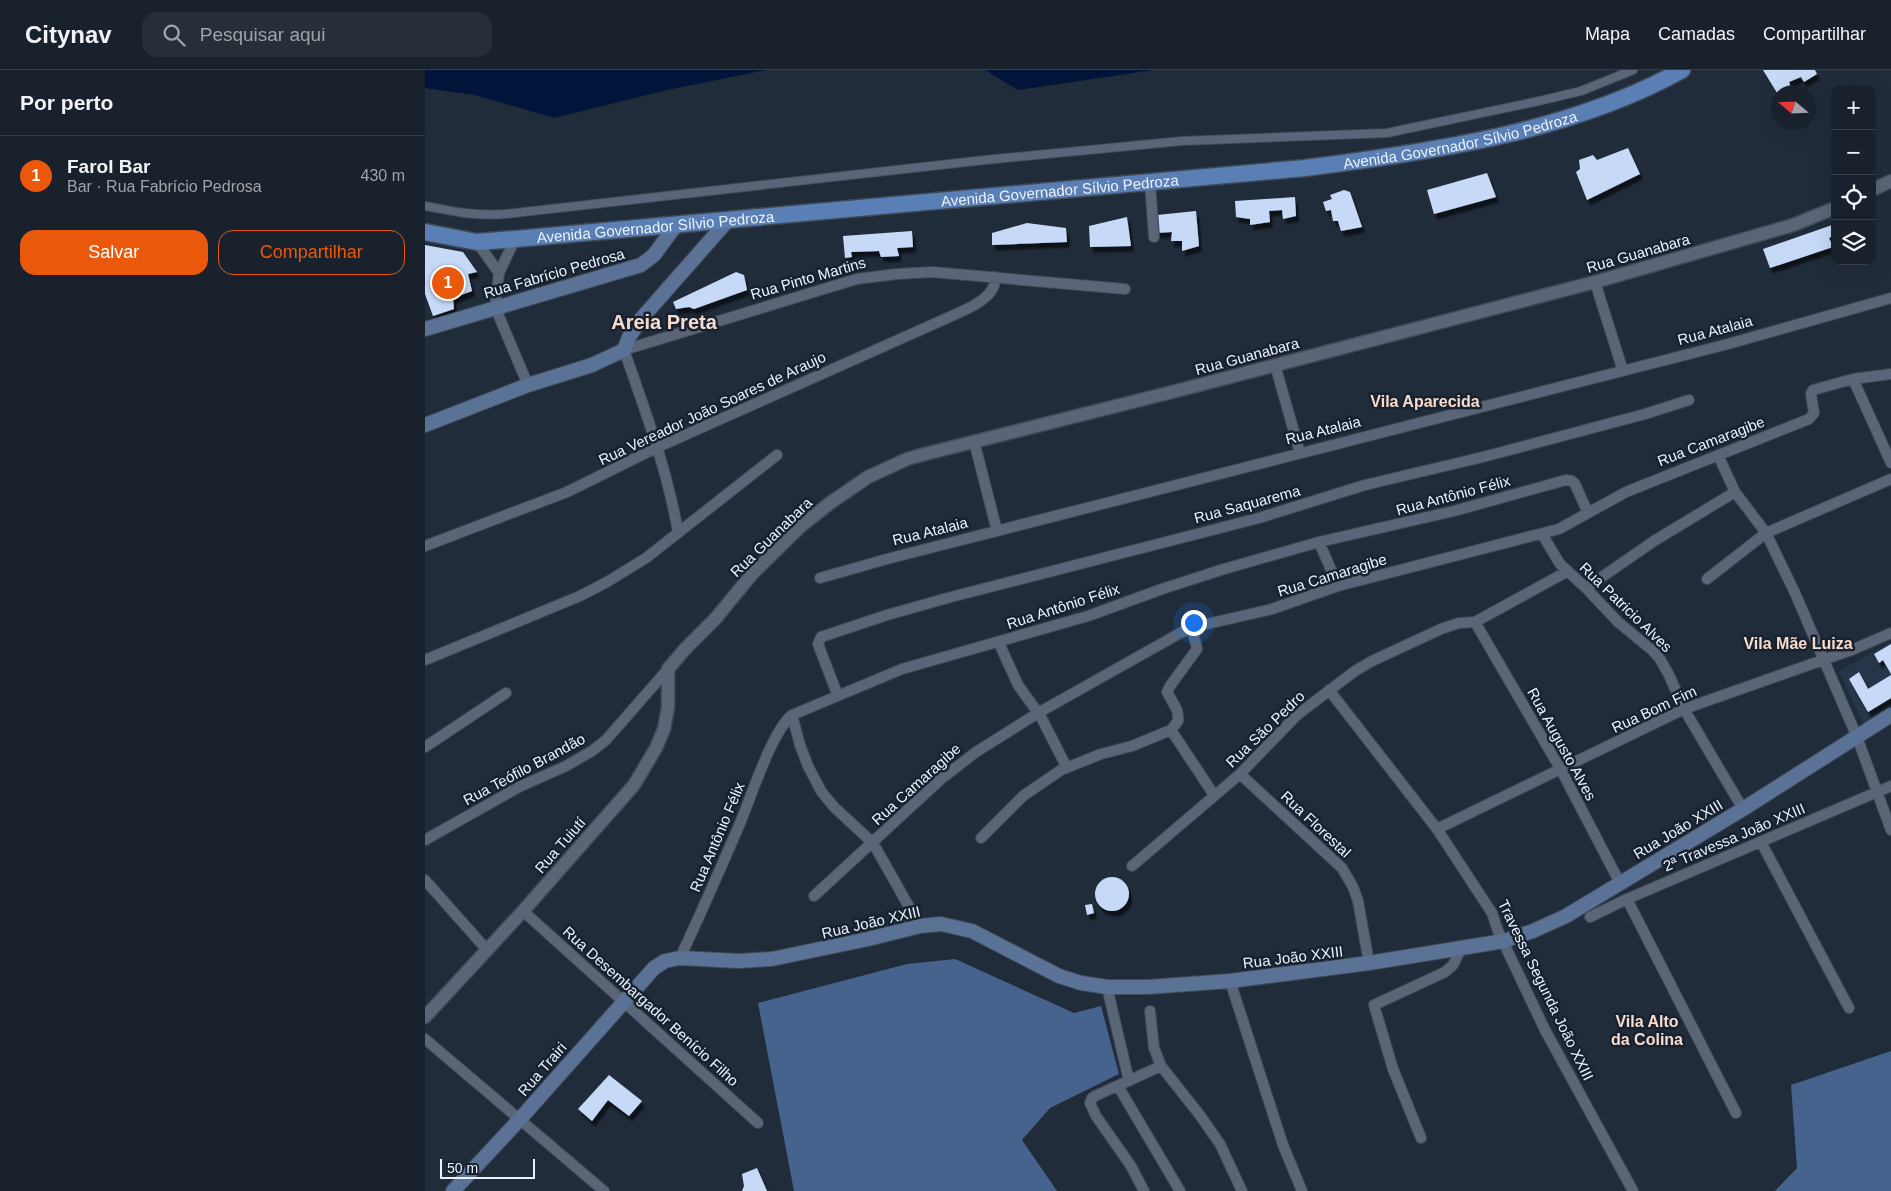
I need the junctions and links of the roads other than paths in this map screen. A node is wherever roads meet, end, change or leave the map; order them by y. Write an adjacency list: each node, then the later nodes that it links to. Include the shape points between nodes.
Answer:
1 (1633, 70): 6 (street, via 1581,91 1387,132 1172,142 505,214 479,216)
2 (1682, 70): 4 (main road, Avenida Governador Sílvio Pedroza, via 1581,114 1485,138 1363,161)
3 (1891, 181): 5 (street)
4 (1150, 183): 8 (main road, Avenida Governador Sílvio Pedroza); 11 (street)
5 (1876, 188)
6 (425, 206)
7 (1831, 210): 16 (street, Rua Guanabara, via 1793,225)
8 (729, 219): 9 (main road, Avenida Governador Sílvio Pedroza); 21 (main road, via 641,319)
9 (676, 224): 12 (main road, Avenida Governador Sílvio Pedroza); 19 (main road, Rua Fabrício Pedrosa, via 654,255 641,264)
10 (425, 232): 13 (main road, Avenida Governador Sílvio Pedroza)
11 (1154, 237)
12 (515, 239): 13 (main road, Avenida Governador Sílvio Pedroza); 14 (street)
13 (477, 242): 14 (street)
14 (499, 273): 19 (street)
15 (995, 277): 17 (street, Rua Pinto Martins); 21 (street, Rua Pinto Martins, via 932,272 857,279); 30 (street, Rua Vereador João Soares de Araujo, via 994,288 969,308)
16 (1595, 282): 22 (street, Rua Guanabara); 23 (street)
17 (1125, 288)
18 (1891, 298): 23 (street, Rua Atalaia)
19 (495, 307): 20 (main road, Rua Fabrício Pedrosa); 26 (street)
20 (425, 328)
21 (624, 350): 26 (main road, Rua Pinto Martins, via 592,365); 30 (street)
22 (1275, 365): 29 (street, Rua Guanabara); 31 (street)
23 (1623, 371): 31 (street, Rua Atalaia)
24 (1891, 374): 25 (street, Rua Camaragibe)
25 (1853, 379): 32 (street, Rua Camaragibe, via 1813,390 1814,413 1809,419); 34 (street)
26 (528, 385): 28 (main road, Rua Pinto Martins)
27 (1689, 400): 58 (street, Rua Saquarema, via 1502,452 1365,485 1259,518 887,615 821,637 818,644)
28 (425, 425)
29 (975, 441): 38 (street); 55 (street, Rua Guanabara, via 907,459 868,477 830,503 801,526 752,574)
30 (658, 447): 39 (street); 43 (street, Rua Vereador João Soares de Araujo, via 567,492)
31 (1300, 453): 38 (street, Rua Atalaia)
32 (1718, 455): 36 (street); 37 (street, Rua Camaragibe, via 1626,492)
33 (777, 456): 39 (street)
34 (1891, 463)
35 (1891, 479): 40 (street)
36 (1735, 492): 40 (street); 48 (street, via 1654,541)
37 (1588, 513): 41 (street, Rua Camaragibe, via 1566,526); 42 (street, Rua Antônio Félix, via 1575,484 1566,480)
38 (997, 530): 45 (street, Rua Atalaia)
39 (678, 532): 53 (street, via 646,558 580,596)
40 (1766, 533): 46 (street); 54 (street)
41 (1542, 534): 44 (street, Rua Patricio Alves, via 1556,559); 47 (street, Rua Camaragibe)
42 (1319, 542): 47 (street); 52 (street, Rua Antônio Félix, via 1224,569 1088,616)
43 (425, 546)
44 (1568, 571): 48 (street, Rua Patricio Alves); 49 (street, Rua São Pedro)
45 (820, 578)
46 (1707, 579)
47 (1338, 586): 50 (street, Rua Camaragibe, via 1271,608)
48 (1587, 588): 59 (street, Rua Patricio Alves, via 1618,622 1660,659)
49 (1475, 622): 56 (street, Rua São Pedro, via 1441,629 1372,661); 67 (street, Rua Augusto Alves)
50 (1192, 628): 60 (street, Rua Camaragibe); 63 (street, via 1197,649 1167,692 1178,716)
51 (1891, 633): 54 (street, Rua Bom Fim)
52 (999, 642): 58 (street, Rua Antônio Félix, via 902,669); 60 (street, via 1018,685)
53 (425, 660)
54 (1823, 660): 59 (street, Rua Bom Fim); 64 (street)
55 (669, 669): 76 (street, Rua Teófilo Brandão, via 606,740 592,751 519,787); 84 (street, Rua Tuiutí, via 664,729 646,766 619,803)
56 (1329, 690): 68 (street, Rua São Pedro, via 1297,715); 73 (street, Travessa Segunda João XXIII)
57 (506, 693): 65 (street)
58 (838, 696): 61 (street, Rua Antônio Félix)
59 (1684, 709): 67 (street, Rua Bom Fim); 72 (street, Rua Patricio Alves)
60 (1038, 713): 66 (street); 78 (street, Rua Camaragibe, via 957,765)
61 (792, 715): 78 (street, via 808,766 821,791); 90 (street, Rua Antônio Félix, via 772,745)
62 (1891, 715): 64 (main road, Rua João XXIII)
63 (1171, 730): 66 (street); 71 (street)
64 (1857, 736): 70 (street); 72 (main road, Rua João XXIII)
65 (425, 748)
66 (1067, 768): 75 (street, via 1023,796)
67 (1561, 770): 73 (street, Rua Bom Fim); 81 (street, Rua Augusto Alves)
68 (1240, 774): 71 (street, Rua São Pedro); 91 (street, Rua Florestal, via 1342,868 1358,901)
69 (1891, 786): 70 (street, 2ª Travessa João XXIII)
70 (1877, 791): 74 (street); 77 (street, 2ª Travessa João XXIII)
71 (1214, 795): 79 (street, Rua São Pedro)
72 (1743, 809): 81 (main road, Rua João XXIII)
73 (1437, 830): 87 (street, Travessa Segunda João XXIII, via 1492,913)
74 (1891, 830)
75 (981, 838)
76 (425, 840)
77 (1761, 842): 83 (street, 2ª Travessa João XXIII); 96 (street)
78 (873, 843): 82 (street, Rua Camaragibe); 86 (street)
79 (1132, 866)
80 (425, 880): 88 (street)
81 (1620, 883): 87 (main road, Rua João XXIII, via 1566,916)
82 (814, 896)
83 (1627, 899): 85 (street, 2ª Travessa João XXIII); 103 (street)
84 (523, 911): 88 (street, Rua Tuiutí); 95 (street, Rua Desembargador Benício Filho)
85 (1590, 917)
86 (920, 926): 90 (main road, Rua João XXIII, via 772,959); 94 (main road, Rua João XXIII, via 941,924 972,931 1059,976)
87 (1504, 941): 89 (main road, Rua João XXIII); 113 (street, Travessa Segunda João XXIII, via 1545,1030)
88 (487, 950): 98 (street, Rua Tuiutí)
89 (1461, 950): 91 (main road, Rua João XXIII); 106 (street, via 1445,972 1374,1005 1393,1069)
90 (680, 958): 92 (main road, Rua João XXIII, via 665,961)
91 (1369, 964): 93 (main road, Rua João XXIII)
92 (654, 968): 95 (main road, Rua Trairi)
93 (1230, 981): 94 (main road, Rua João XXIII); 112 (street, via 1283,1145)
94 (1107, 987): 101 (street)
95 (624, 1001): 104 (main road, Rua Trairi); 105 (street, Rua Desembargador Benício Filho)
96 (1849, 1008)
97 (1150, 1011): 100 (street, via 1154,1048)
98 (425, 1017)
99 (425, 1039): 104 (street)
100 (1161, 1066): 101 (street); 111 (street, via 1220,1144)
101 (1129, 1081): 102 (street)
102 (1118, 1086): 109 (street, via 1091,1100 1096,1116 1131,1166); 110 (street)
103 (1736, 1113)
104 (520, 1119): 107 (main road, Rua Trairi); 108 (street)
105 (758, 1123)
106 (1421, 1138)
107 (453, 1191)
108 (605, 1191)
109 (1144, 1191)
110 (1180, 1191)
111 (1242, 1191)
112 (1302, 1191)
113 (1633, 1191)

